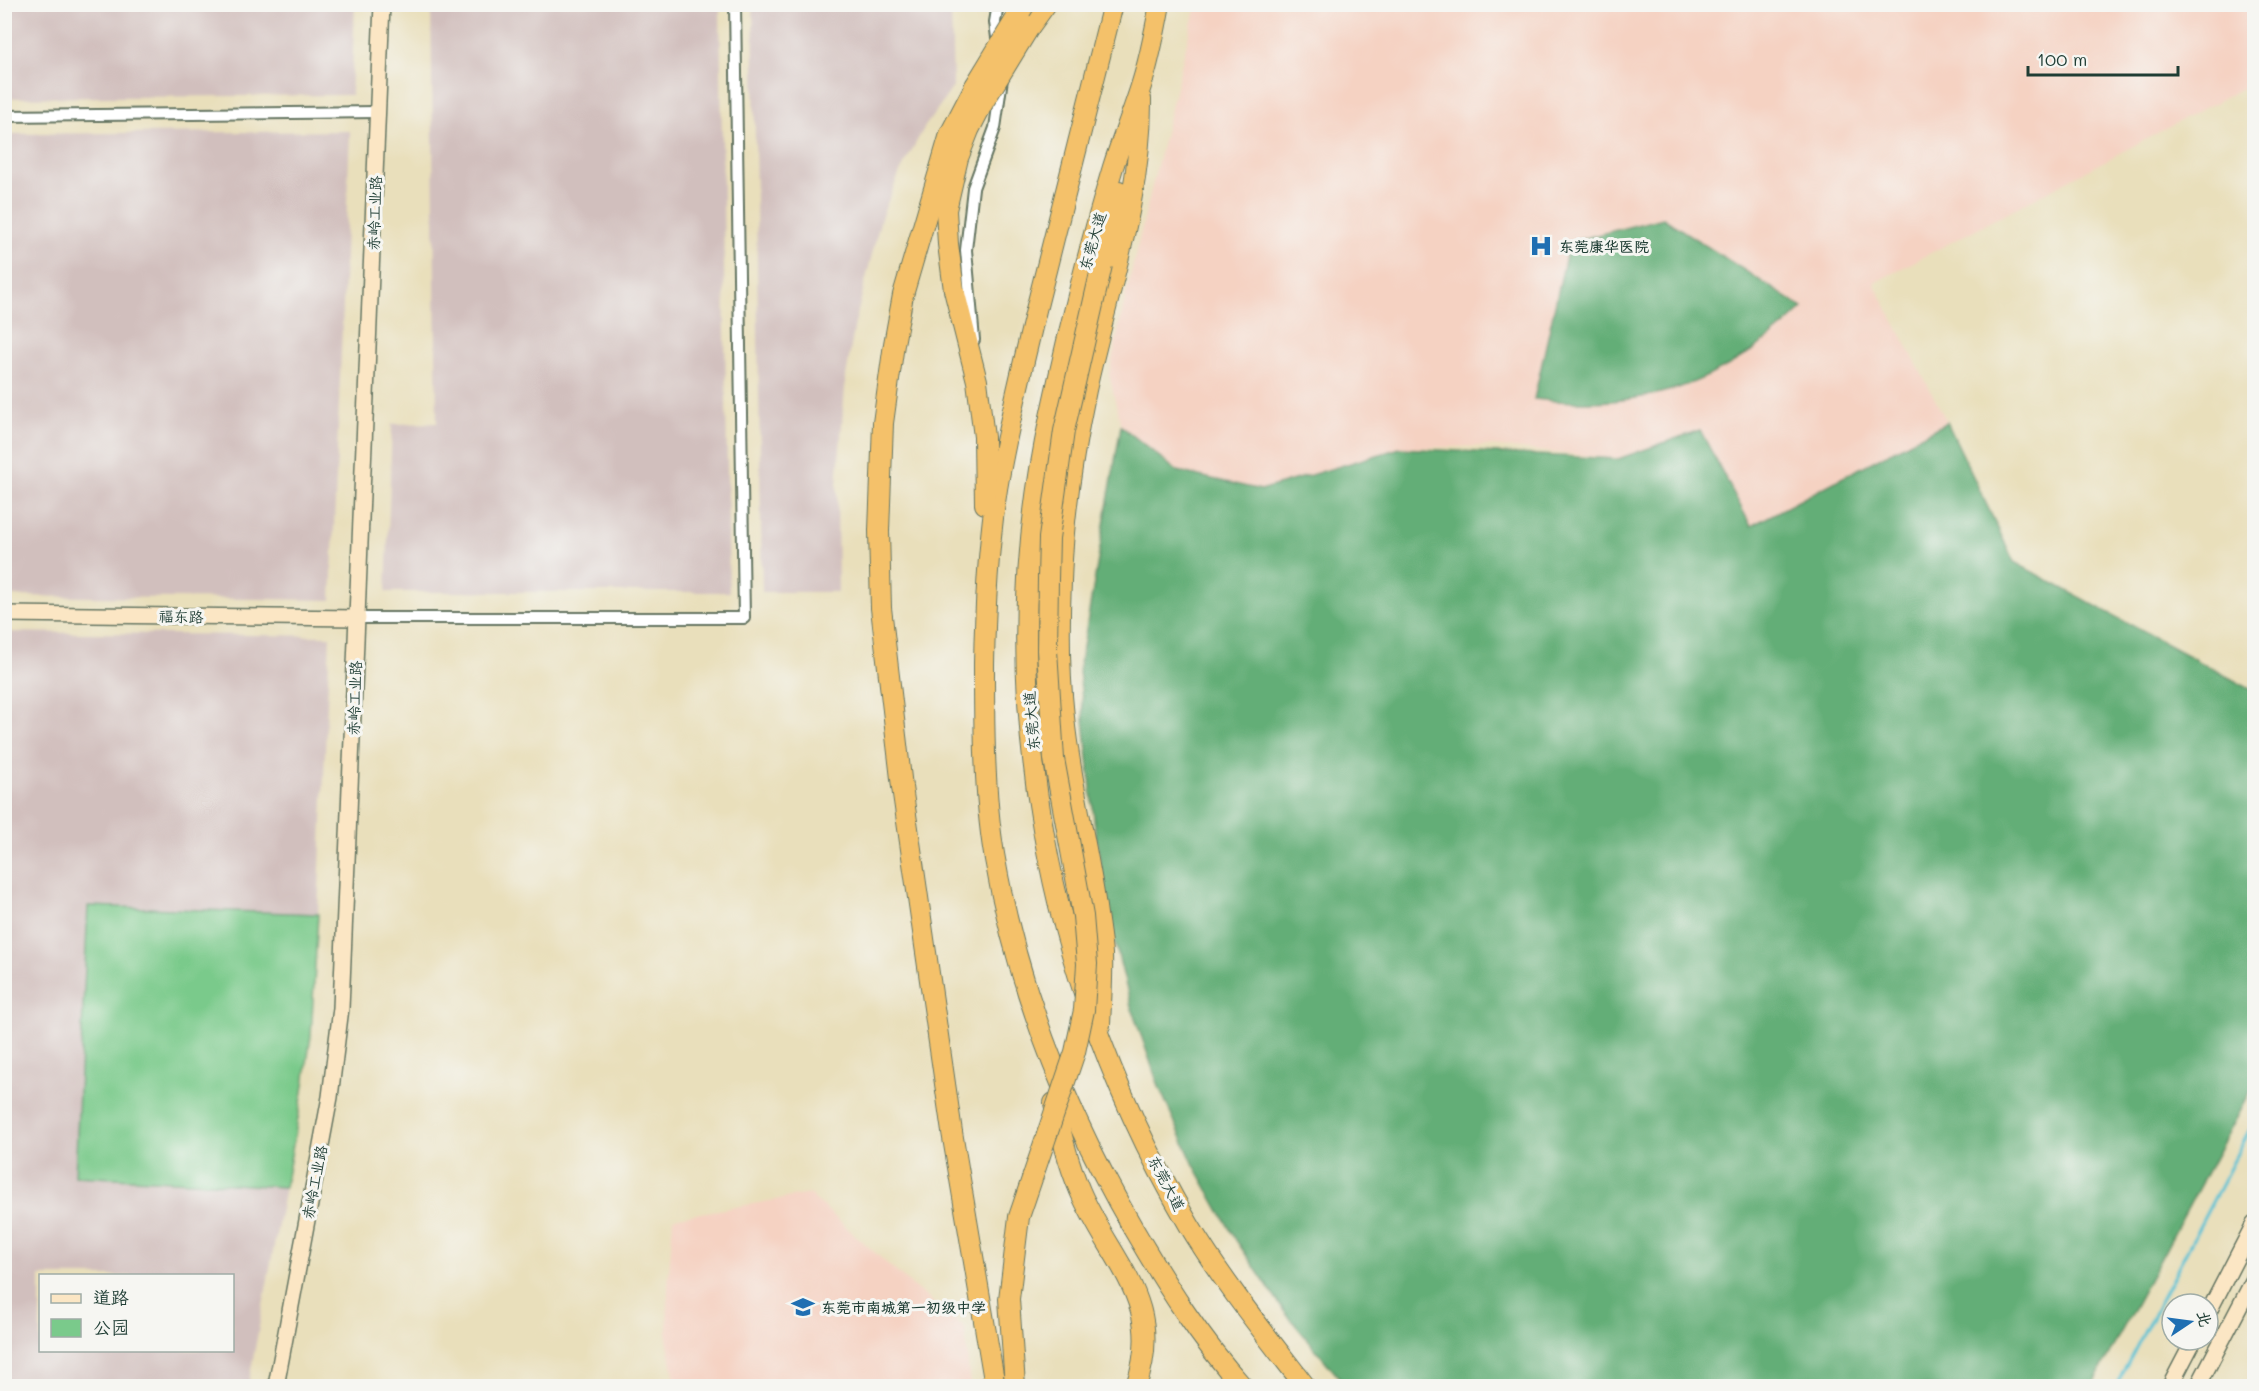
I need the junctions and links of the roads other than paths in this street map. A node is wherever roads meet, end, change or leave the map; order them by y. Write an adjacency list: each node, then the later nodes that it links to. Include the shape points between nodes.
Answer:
1 (382, 4): 12 (street, 赤岭工业路)
2 (735, 4): 19 (street, via 744,618)
3 (998, 4): 16 (street, via 995,22 1002,84 995,128 974,188 966,250)
4 (1025, 4): 11 (highway, bridge)
5 (1046, 4): 11 (highway, bridge)
6 (1113, 4): 17 (highway, via 1011,414 997,489)
7 (1160, 4): 9 (highway, 东莞大道)
8 (1169, 4): 9 (highway)
9 (1147, 65): 10 (highway, 东莞大道)
10 (1141, 86): 21 (highway, via 1137,170 1078,433 1061,580 1064,717 1102,953); 21 (highway, 东莞大道, via 1080,281 1049,421 1036,489 1027,602 1027,678 1045,846 1073,960); 28 (highway, bridge, via 1064,431 1049,538 1047,650 1054,759 1083,916 1087,964 1075,1052 1019,1217 1009,1299)
11 (980, 94): 14 (highway); 15 (highway, via 950,134)
12 (378, 112): 13 (street); 19 (street, 赤岭工业路)
13 (4, 116)
14 (958, 158): 15 (highway); 16 (highway, via 946,210 948,244 954,290)
15 (921, 229): 27 (highway, via 903,295 883,423 881,608 890,698 952,1132)
16 (977, 381): 17 (highway, via 984,436)
17 (985, 598): 20 (highway, via 986,759 994,851 1018,961)
18 (4, 614): 19 (street, 福东路)
19 (358, 618): 26 (street, 赤岭工业路, via 338,1038)
20 (1041, 1036): 29 (highway, via 1047,1079 1080,1192 1142,1311 1146,1336 1143,1367); 30 (highway, via 1105,1181 1180,1305)
21 (1099, 1039): 31 (highway, 东莞大道, via 1126,1102 1190,1227)
22 (2254, 1224): 24 (street)
23 (2254, 1279): 33 (street)
24 (2219, 1292)
25 (2188, 1352): 32 (street)
26 (276, 1386)
27 (995, 1386)
28 (1016, 1386)
29 (1136, 1386)
30 (1242, 1386)
31 (1305, 1386)
32 (2170, 1386)
33 (2198, 1386)

